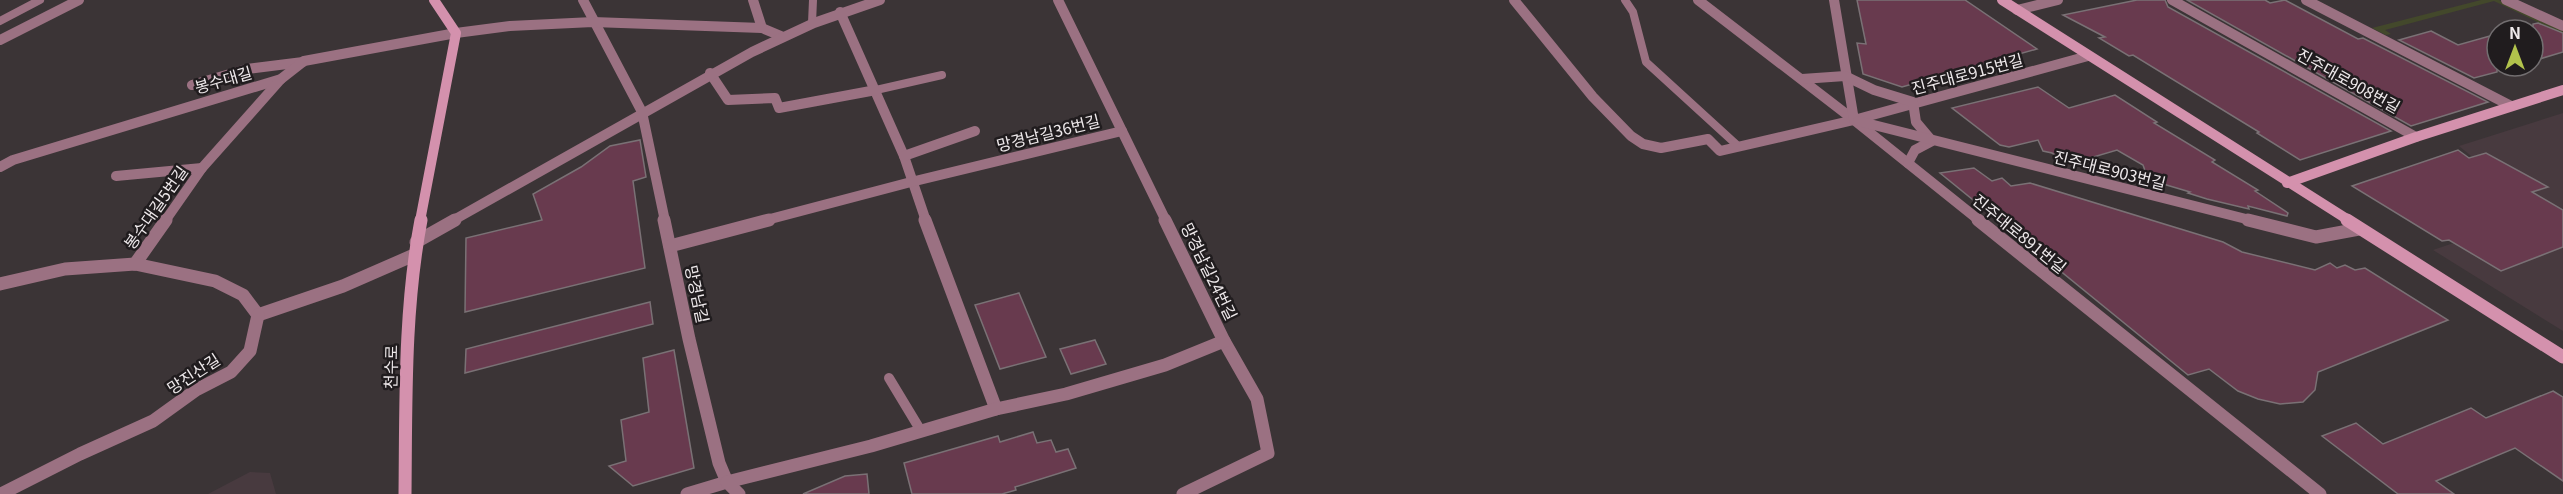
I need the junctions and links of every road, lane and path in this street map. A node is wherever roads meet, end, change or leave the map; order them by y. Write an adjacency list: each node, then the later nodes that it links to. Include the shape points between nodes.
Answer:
1 (40, 0): 20 (lane)
2 (79, 0): 27 (street)
3 (434, 0): 25 (street)
4 (583, 0): 21 (street, 망경남길)
5 (753, 0): 24 (street)
6 (813, 0): 22 (lane)
7 (880, 0): 19 (street)
8 (1058, 0): 43 (street, 망경남길36번길)
9 (1514, 0): 46 (street, 진주대로915번길, via 1584,88 1639,144 1674,148 1708,140 1720,151)
10 (1625, 0): 46 (lane, via 1634,12 1646,62)
11 (1698, 0): 34 (street, 진주대로891번길)
12 (1834, 0): 32 (street)
13 (2002, 0): 18 (street)
14 (2058, 0): 18 (street)
15 (2172, 0): 44 (street, 진주대로908번길)
16 (2306, 0): 39 (street)
17 (2506, 0): 23 (street)
18 (2017, 10): 28 (street)
19 (840, 12): 22 (street); 36 (street)
20 (0, 21)
21 (593, 22): 24 (street); 25 (street); 40 (street, 망경남길)
22 (812, 23): 26 (street)
23 (2563, 26)
24 (762, 28): 26 (street)
25 (456, 33): 29 (street, 봉수대길); 55 (street, 천수로)
26 (781, 36): 30 (street)
27 (0, 40)
28 (2088, 57): 38 (street, 진주대로915번길); 53 (street)
29 (304, 62): 33 (street, 봉수대길); 35 (street, via 247,69)
30 (710, 73): 36 (street, via 728,100 776,98 779,108); 40 (street)
31 (942, 75): 36 (lane)
32 (1845, 76): 34 (street); 38 (street); 41 (street)
33 (281, 79): 49 (street, 봉수대길); 50 (street, 봉수대길5번길)
34 (1802, 79): 41 (street, 진주대로891번길)
35 (192, 85)
36 (876, 90): 47 (street)
37 (2563, 90): 39 (street)
38 (1913, 102): 41 (street, 진주대로915번길); 45 (street, via 1916,122)
39 (2511, 106): 44 (street)
40 (642, 112): 55 (street); 56 (street, 망경남길)
41 (1854, 120): 45 (street, 진주대로903번길); 46 (street, 진주대로915번길); 48 (street, 진주대로891번길)
42 (975, 131): 47 (street)
43 (1122, 131): 52 (street, 망경남길36번길); 61 (street, 망경남길24번길)
44 (2416, 137): 53 (street)
45 (1932, 141): 48 (street, via 1915,150); 54 (street, 진주대로903번길, via 2316,237)
46 (1738, 146)
47 (904, 156): 52 (street)
48 (1908, 164): 72 (street, 진주대로891번길)
49 (0, 166)
50 (202, 168): 51 (street, 봉수대길5번길); 58 (street, 봉수대길5번길)
51 (116, 176)
52 (911, 182): 56 (street, 망경남길36번길); 64 (street)
53 (2287, 183): 54 (street)
54 (2359, 230): 62 (street)
55 (416, 242): 57 (street, 천수로)
56 (670, 246): 66 (street, 망경남길)
57 (414, 255): 60 (street, via 343,286); 68 (street, 천수로, via 407,339)
58 (135, 264): 59 (street, via 65,269); 60 (street, via 215,281 243,295)
59 (0, 284)
60 (258, 315): 67 (street, 망진산길, via 250,351 231,372 196,390 153,421)
61 (1224, 341): 64 (street, 망경남길24번길, via 1165,365); 71 (street, via 1257,399 1268,453)
62 (2563, 357)
63 (889, 378): 65 (lane)
64 (996, 410): 65 (street, 망경남길24번길)
65 (921, 431): 66 (street, 망경남길24번길)
66 (722, 488): 69 (street); 70 (street, 망경남길)
67 (0, 494)
68 (405, 494)
69 (687, 494)
70 (739, 494)
71 (1183, 494)
72 (2320, 494)

